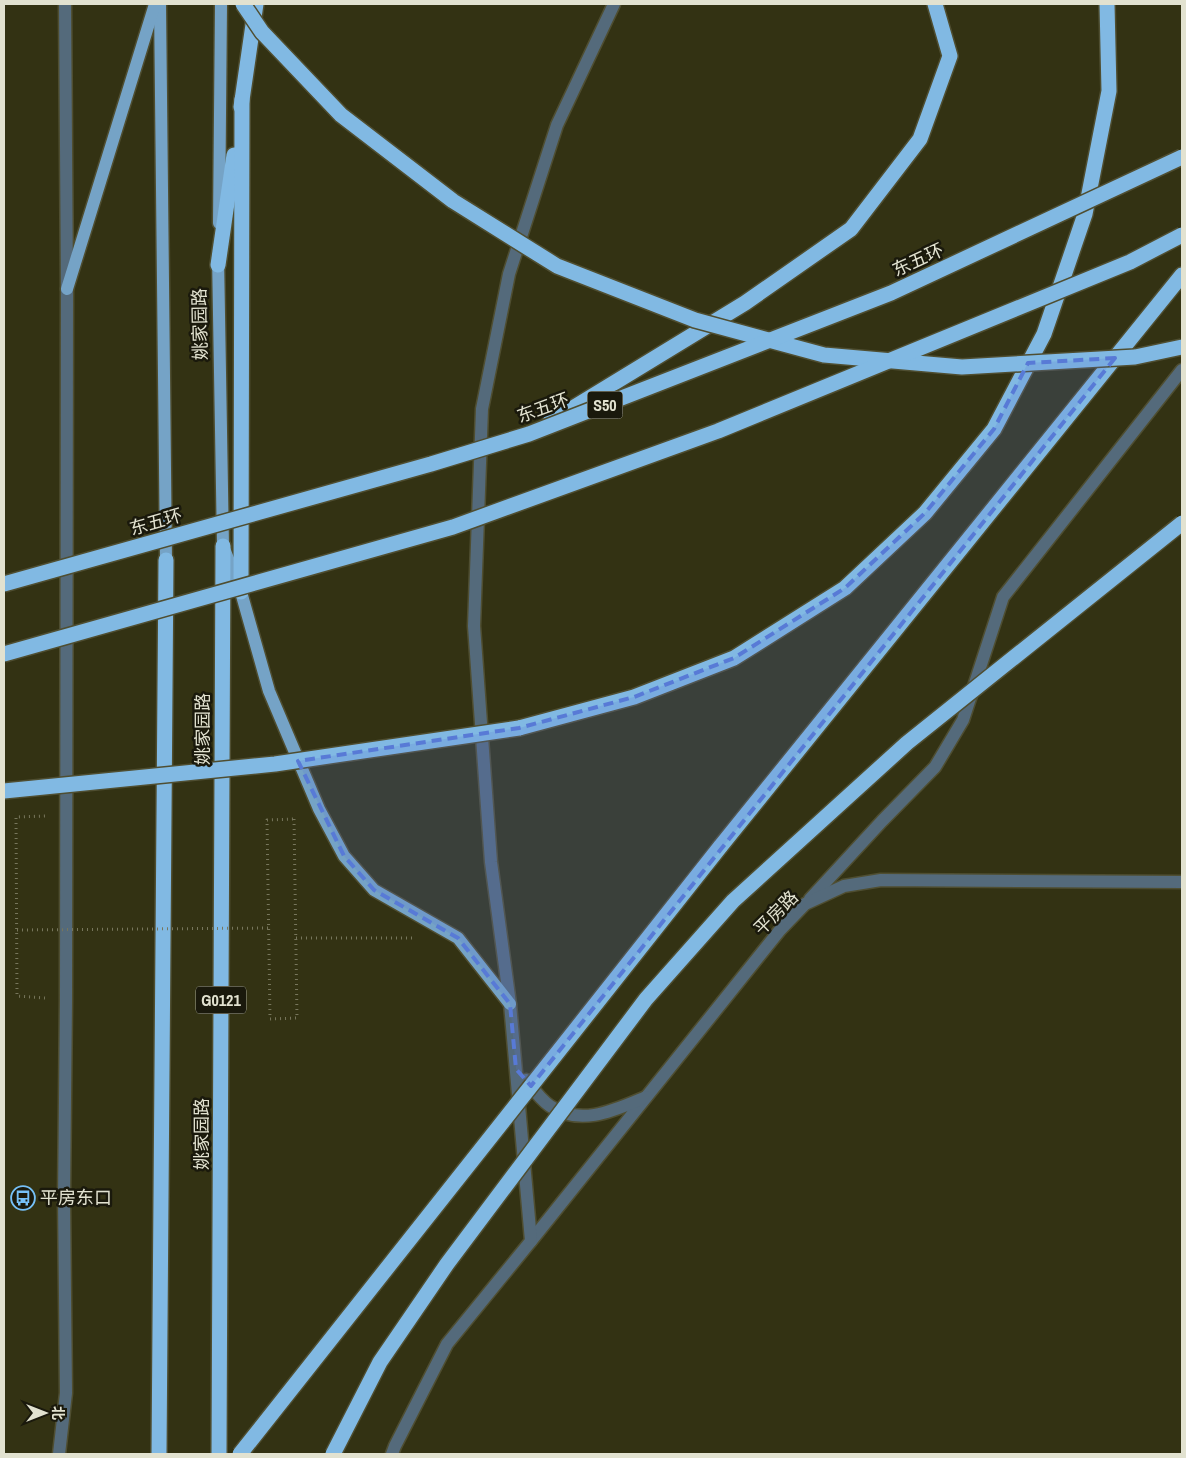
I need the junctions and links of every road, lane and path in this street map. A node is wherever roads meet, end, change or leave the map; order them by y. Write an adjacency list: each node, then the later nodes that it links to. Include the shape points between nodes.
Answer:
1 (65, 4): 15 (street)
2 (155, 4): 15 (main road)
3 (160, 4): 21 (main road, 姚家园路)
4 (221, 4): 13 (main road, 姚家园路)
5 (243, 4): 16 (highway, bridge, via 262,32 341,115 452,201 557,266 695,320 824,355 962,367 1134,357)
6 (256, 4): 10 (highway)
7 (614, 4): 34 (street, via 557,125 509,274 482,409 474,626 491,862)
8 (935, 4): 18 (highway, bridge, via 950,56 920,139 851,230 745,303)
9 (1107, 4): 25 (highway, bridge, via 1109,91 1085,214 1044,334 994,429 925,513 845,588 734,658 634,697 519,728 276,764)
10 (242, 99): 13 (highway); 23 (highway)
11 (1182, 157): 18 (highway, 东五环 / S50, bridge, via 891,293)
12 (1182, 235): 24 (highway, bridge, via 1130,262 718,431 452,527)
13 (218, 265): 20 (main road, 姚家园路)
14 (1182, 275): 41 (highway, bridge, via 720,847)
15 (67, 289): 26 (street)
16 (1182, 347)
17 (1182, 370): 28 (street, via 1003,597 963,720 935,767)
18 (529, 434): 22 (highway, 东五环 / S50, bridge)
19 (1182, 523): 42 (highway, bridge, via 907,743 733,902 646,999 447,1264 380,1362)
20 (223, 546): 23 (main road); 40 (highway, 姚家园路 / G0121)
21 (166, 560): 39 (highway, 姚家园路)
22 (4, 584)
23 (240, 592): 34 (main road, via 268,691 319,809 344,856 374,890 458,938)
24 (4, 654)
25 (4, 791)
26 (66, 815): 30 (path, via 16,817); 33 (street)
27 (1182, 882): 28 (street, 平房路, via 881,880 844,886)
28 (805, 904): 36 (street, 平房路, via 780,930)
29 (268, 928): 30 (path, bridge); 31 (path, via 270,1019 297,1018); 31 (path, via 267,820 294,819)
30 (17, 930): 33 (path, via 17,996)
31 (296, 938): 32 (path)
32 (420, 938)
33 (66, 999): 38 (street, via 66,1393)
34 (510, 1004): 35 (street)
35 (516, 1069): 36 (street, via 548,1106 567,1115 595,1116); 37 (street)
36 (646, 1097): 37 (street, 平房路)
37 (531, 1241): 43 (street, 平房路, via 447,1344)
38 (59, 1454)
39 (159, 1454)
40 (219, 1454)
41 (240, 1454)
42 (333, 1454)
43 (392, 1454)

